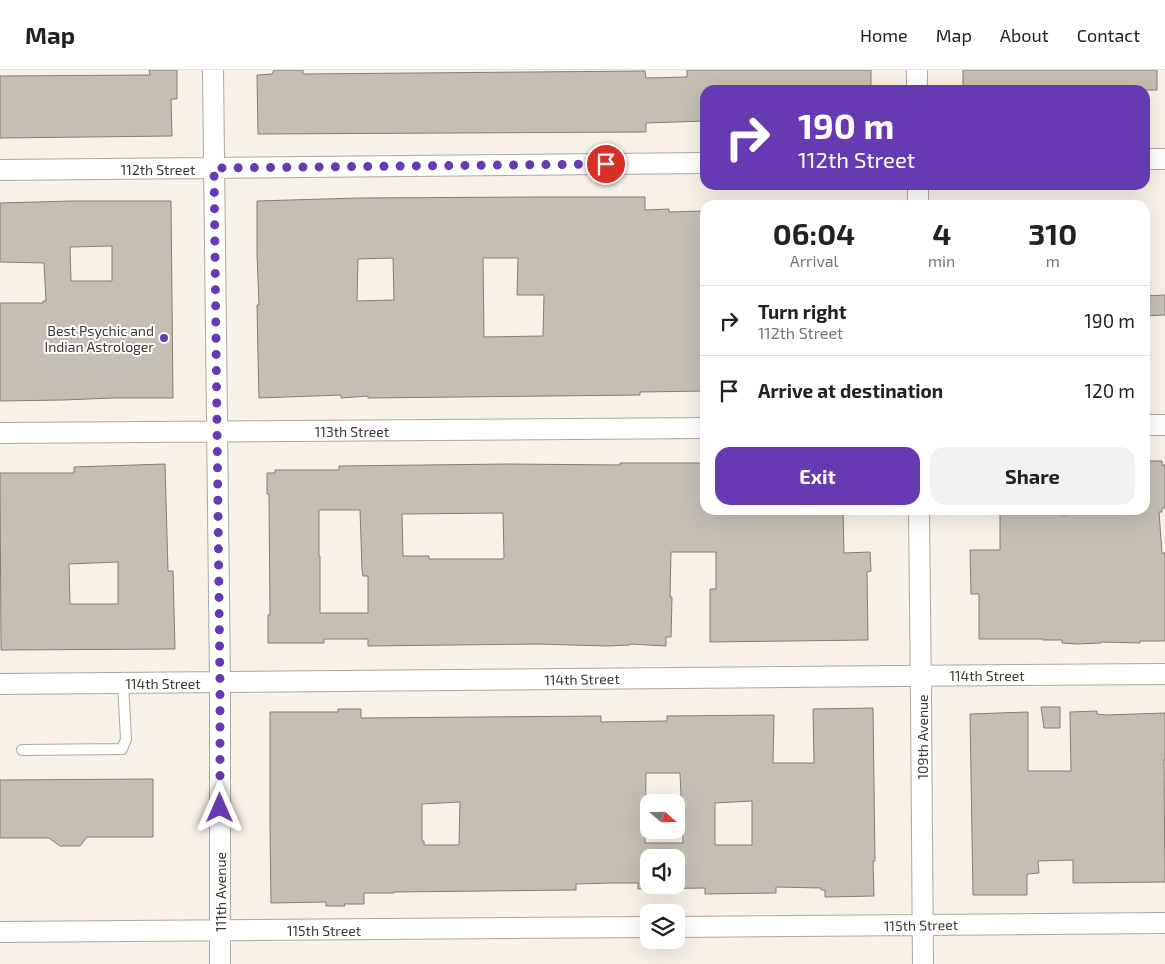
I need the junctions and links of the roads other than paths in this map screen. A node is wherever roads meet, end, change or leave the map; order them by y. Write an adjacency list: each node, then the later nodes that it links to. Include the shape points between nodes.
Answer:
1 (213, 70): 7 (street, 111th Avenue)
2 (917, 70): 3 (street)
3 (917, 85)
4 (1150, 159): 5 (street)
5 (1165, 159)
6 (700, 163): 7 (street, 112th Street)
7 (214, 168): 8 (street, 112th Street); 12 (street, 111th Avenue)
8 (0, 170)
9 (1150, 425): 10 (street)
10 (1165, 425)
11 (700, 428): 12 (street, 113th Street)
12 (216, 432): 13 (street, 113th Street); 17 (street, 111th Avenue)
13 (0, 434)
14 (919, 515): 16 (street, 109th Avenue)
15 (1165, 674): 16 (street, 114th Street)
16 (921, 676): 17 (street, 114th Street); 22 (street, 109th Avenue)
17 (220, 683): 19 (street, 114th Street); 25 (street, 111th Avenue)
18 (0, 684): 19 (street, 114th Street)
19 (123, 684): 20 (lane, via 126,739 122,749)
20 (22, 750)
21 (1165, 923): 22 (street, 115th Street)
22 (923, 925): 24 (street, 115th Street); 28 (street, 109th Avenue)
23 (640, 927): 25 (street, 115th Street)
24 (685, 927)
25 (220, 931): 26 (street, 115th Street); 27 (street, 111th Avenue)
26 (0, 932)
27 (220, 964)
28 (923, 964)

